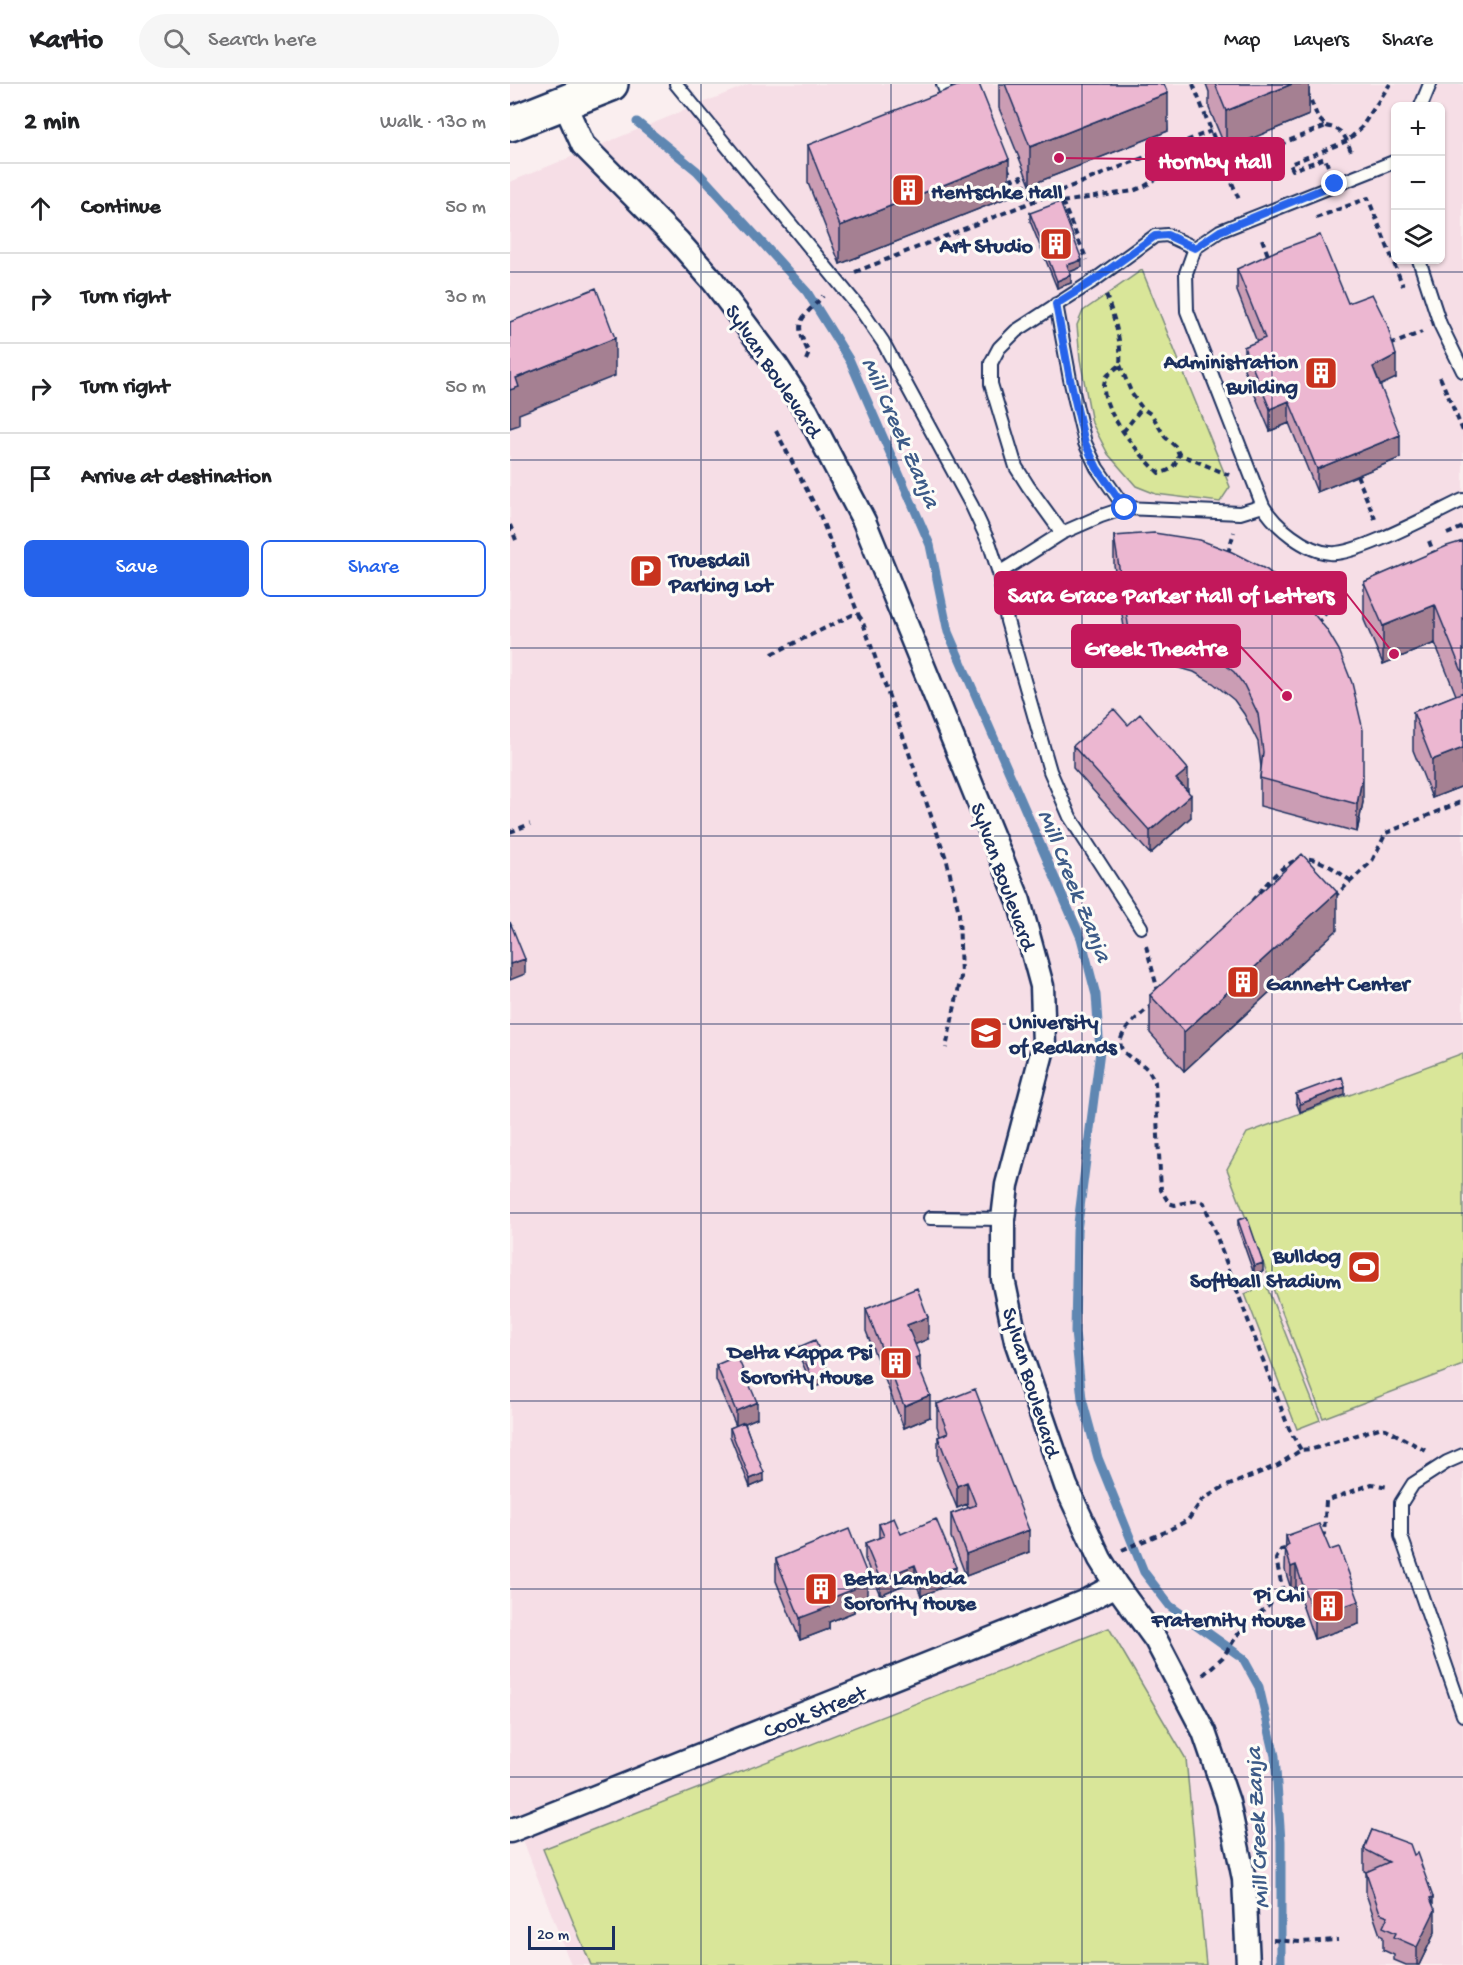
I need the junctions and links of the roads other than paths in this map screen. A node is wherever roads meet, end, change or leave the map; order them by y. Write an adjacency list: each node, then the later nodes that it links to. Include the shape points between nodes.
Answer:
1 (611, 84): 6 (street)
2 (676, 84): 18 (lane, via 883,342 972,506)
3 (943, 84): 7 (lane)
4 (1430, 84): 5 (lane)
5 (1423, 102)
6 (564, 103): 8 (street); 21 (street, Sylvan Boulevard, via 583,145 713,281 807,412 864,521 1019,901 1042,986 1044,1045 1007,1185)
7 (952, 107)
8 (510, 124)
9 (1391, 163): 10 (lane, via 1220,231)
10 (1195, 248): 12 (lane, via 1167,235 1155,236); 15 (lane, via 1186,273 1187,311)
11 (1420, 264): 13 (lane, via 1440,324)
12 (1056, 304): 16 (lane, via 1085,443); 17 (lane, via 1016,331 999,348 991,363 991,384 1016,467)
13 (1463, 371)
14 (1463, 500): 15 (lane, via 1347,552 1329,553 1284,531)
15 (1263, 506): 16 (lane, via 1240,513)
16 (1125, 508): 17 (lane)
17 (1062, 533): 18 (lane)
18 (999, 573): 19 (lane, via 1007,621 1050,771 1070,817)
19 (1141, 927)
20 (930, 1218): 21 (lane)
21 (1003, 1219): 23 (street, Sylvan Boulevard, via 1003,1279 1016,1341 1066,1486)
22 (1463, 1455): 24 (lane, via 1413,1484 1401,1503 1401,1536)
23 (1116, 1585): 25 (street, Cook Street, via 1086,1601); 26 (street, Sylvan Boulevard, via 1156,1640 1208,1742 1228,1802 1244,1880)
24 (1463, 1715)
25 (510, 1831)
26 (1248, 1965)

